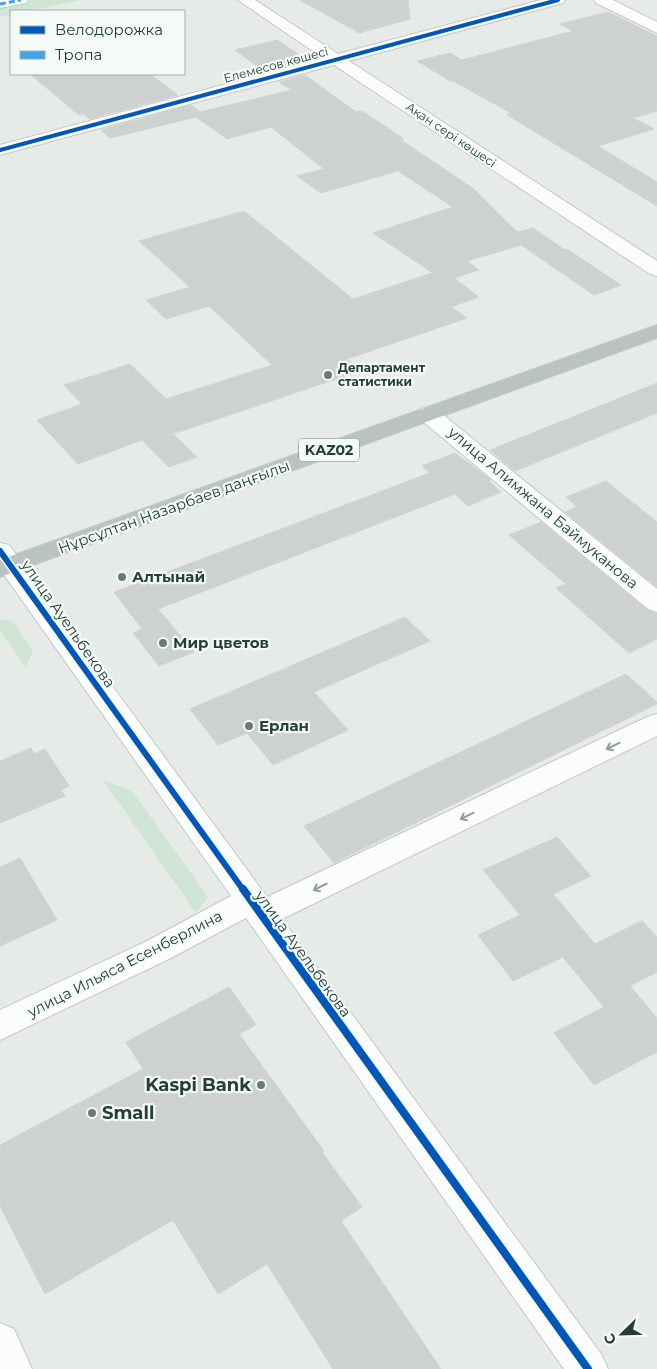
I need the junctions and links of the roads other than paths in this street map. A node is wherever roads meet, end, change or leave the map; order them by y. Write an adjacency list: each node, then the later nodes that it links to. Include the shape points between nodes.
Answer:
1 (21, 0): 5 (street)
2 (245, 0): 7 (street, Ақан сері көшесі)
3 (558, 0): 7 (street, Елемесов көшесі)
4 (601, 0): 6 (street)
5 (0, 4)
6 (657, 28)
7 (338, 60): 8 (street, Елемесов көшесі); 9 (street, Ақан сері көшесі)
8 (0, 150)
9 (657, 270)
10 (657, 331): 11 (highway, Нұрсұлтан Назарбаев даңғылы / KАZ02)
11 (428, 414): 12 (highway, Нұрсұлтан Назарбаев даңғылы / KАZ02); 13 (street, улица Алимжана Баймуканова)
12 (3, 562): 15 (street, улица Ауельбекова)
13 (657, 603)
14 (657, 724): 15 (street, улица Ильяса Есенберлина, one-way to 15)
15 (255, 908): 16 (street, улица Ильяса Есенберлина, via 202,924 158,950); 19 (street, улица Ауельбекова)
16 (0, 1026)
17 (0, 1343): 18 (street)
18 (12, 1369)
19 (588, 1369)

